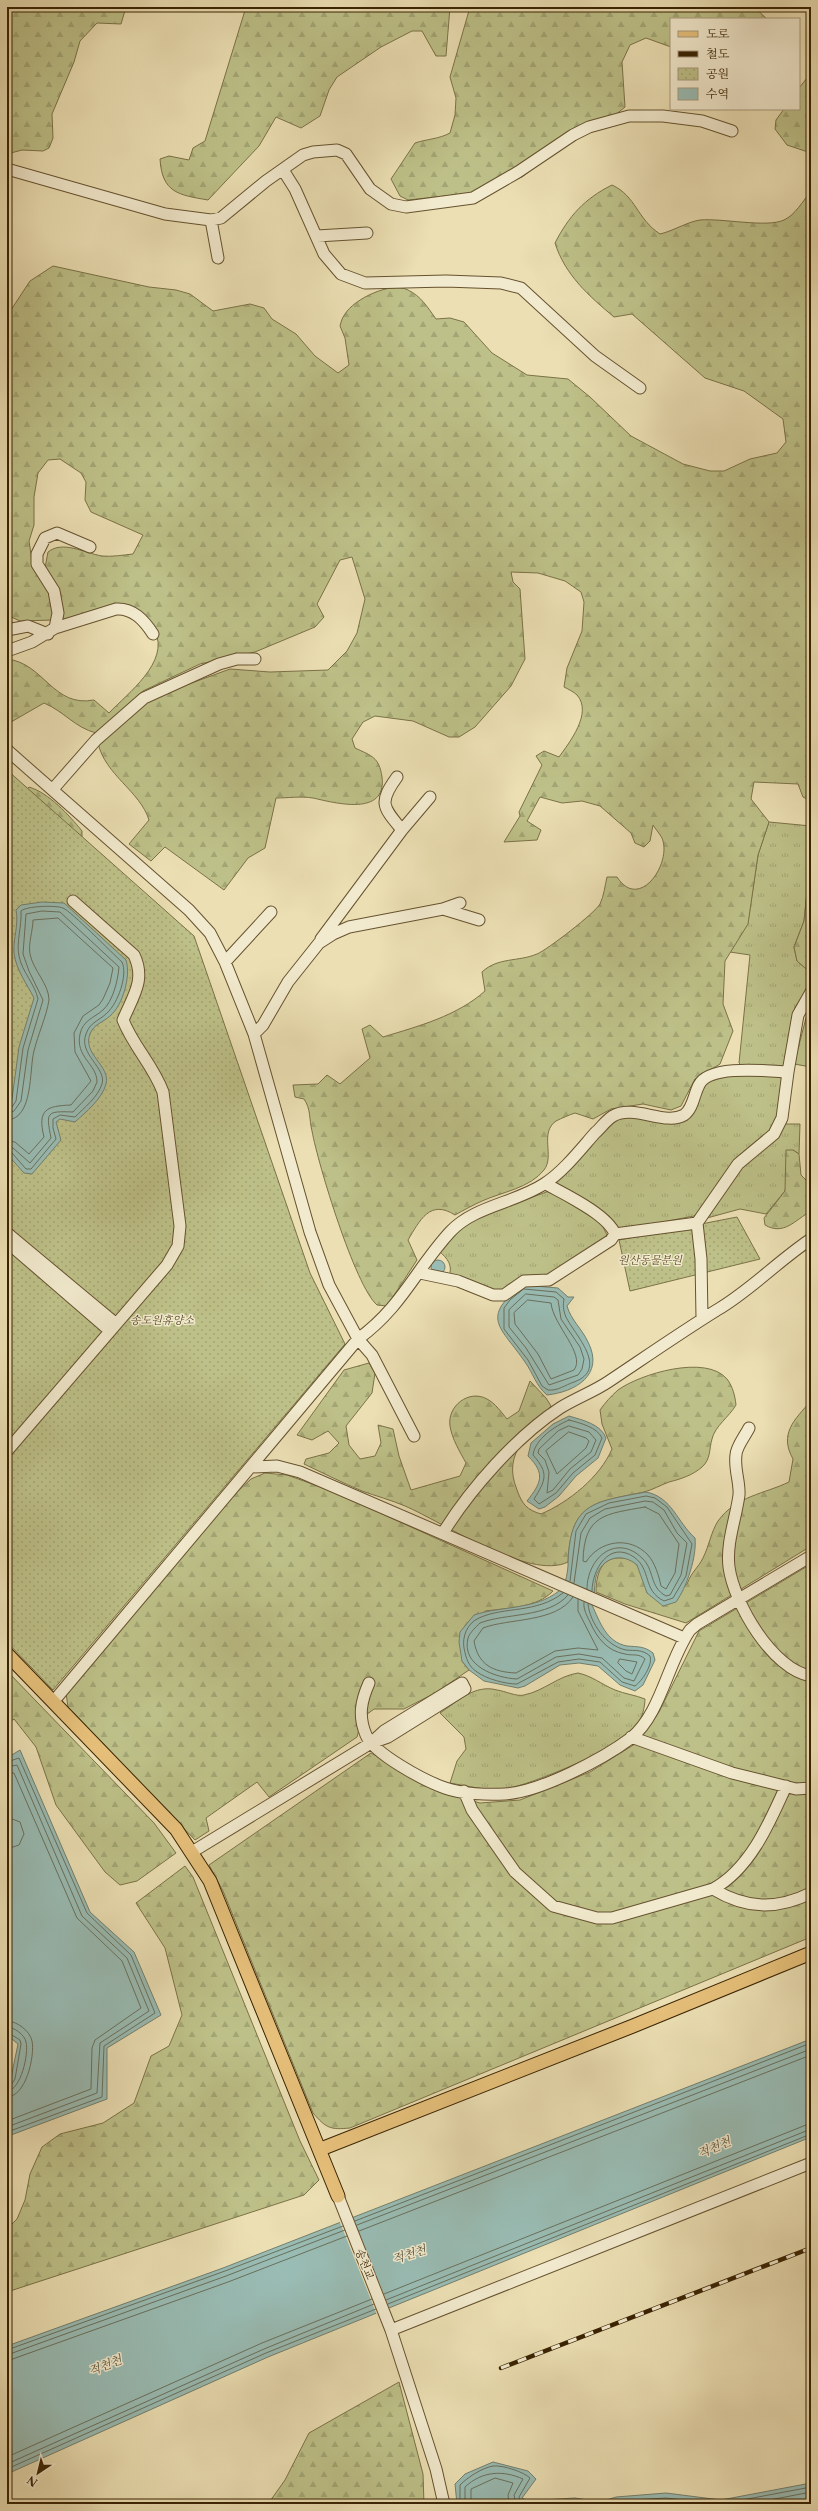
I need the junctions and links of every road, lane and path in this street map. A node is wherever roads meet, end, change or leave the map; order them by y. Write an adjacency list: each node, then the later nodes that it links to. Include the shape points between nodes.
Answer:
1 (732, 131): 3 (street, via 702,121 663,116 628,116 589,127 573,135 501,183 473,198 406,207 391,204 370,189 357,172 354,163 346,154 337,150 303,155)
2 (7, 170): 4 (street, via 165,214)
3 (283, 170): 4 (street, via 221,218); 6 (street)
4 (211, 220): 7 (street)
5 (367, 233): 6 (street)
6 (317, 236): 8 (street, via 324,254 341,274 365,283 446,281 501,283 521,288 595,356)
7 (218, 258)
8 (640, 388)
9 (90, 547): 11 (street, via 57,533 45,538 37,554 37,564 54,591 58,613)
10 (7, 630): 11 (street, via 28,626)
11 (52, 631): 12 (street, via 116,609 125,609 139,617); 13 (street)
12 (153, 634)
13 (7, 651)
14 (255, 659): 17 (street, via 237,659 219,664 144,698 96,740)
15 (7, 750): 17 (street)
16 (397, 777): 19 (street, via 385,796 384,804 387,812)
17 (53, 789): 26 (street, via 189,910 210,933)
18 (430, 798): 19 (street)
19 (402, 830): 25 (street)
20 (73, 901): 38 (street, via 134,955 139,967 140,981 123,1020 130,1037 156,1073 163,1092 180,1226 178,1246 167,1265)
21 (460, 903): 22 (street)
22 (443, 909): 24 (street); 25 (street, via 349,927)
23 (272, 912): 26 (street)
24 (479, 920)
25 (319, 943): 28 (street, via 288,982 263,1025)
26 (225, 962): 28 (street)
27 (811, 992): 29 (street, via 798,1015)
28 (254, 1034): 39 (street, via 310,1232 329,1285)
29 (788, 1072): 30 (street, via 730,1071 704,1078 689,1109 680,1116 632,1112 615,1115); 31 (street, via 782,1118 774,1134 738,1164)
30 (546, 1184): 33 (street, via 600,1218 613,1228); 36 (street, via 458,1224 435,1250)
31 (697, 1223): 33 (street); 37 (street, via 701,1259)
32 (7, 1233): 38 (street)
33 (615, 1234): 36 (street, via 611,1240 549,1280 524,1281 504,1295 493,1295 458,1281)
34 (811, 1239): 37 (street, via 757,1282)
35 (7, 1242): 38 (street)
36 (420, 1273): 39 (street, via 389,1312)
37 (702, 1318): 44 (street, via 606,1383 561,1407 534,1427 457,1511)
38 (112, 1327): 42 (street)
39 (358, 1339): 41 (street, via 372,1355); 43 (street)
40 (749, 1428): 46 (street, via 736,1454 739,1494 732,1527 729,1567)
41 (414, 1436)
42 (7, 1451)
43 (251, 1467): 44 (street, via 277,1466 300,1472); 51 (street)
44 (443, 1533): 47 (street)
45 (811, 1556): 46 (street)
46 (738, 1599): 47 (street, via 697,1624); 49 (street, via 757,1632 776,1657 800,1674)
47 (684, 1638): 52 (street, via 648,1718)
48 (7, 1654): 51 (main road)
49 (811, 1676)
50 (369, 1683): 53 (street, via 361,1701 360,1713)
51 (53, 1702): 57 (main road, via 176,1829)
52 (631, 1737): 54 (street, via 725,1770); 56 (street, via 580,1768 532,1788 505,1794)
53 (371, 1743): 53 (street, via 384,1731 462,1683 465,1689 388,1737); 56 (street, via 395,1761 431,1782 447,1789); 57 (street)
54 (786, 1786): 55 (street, via 796,1789); 58 (street, via 766,1833 724,1883)
55 (811, 1788)
56 (464, 1791): 58 (street, via 472,1810 515,1872 553,1906 597,1918 612,1918)
57 (192, 1852): 61 (main road, via 210,1881)
58 (714, 1889): 59 (street, via 729,1898 771,1906 797,1900)
59 (811, 1893)
60 (811, 1953): 61 (main road)
61 (321, 2149): 63 (main road)
62 (811, 2163): 64 (street)
63 (339, 2199): 64 (street, 송천교)
64 (390, 2328): 65 (street, 송천교, via 436,2469)
65 (444, 2504)

